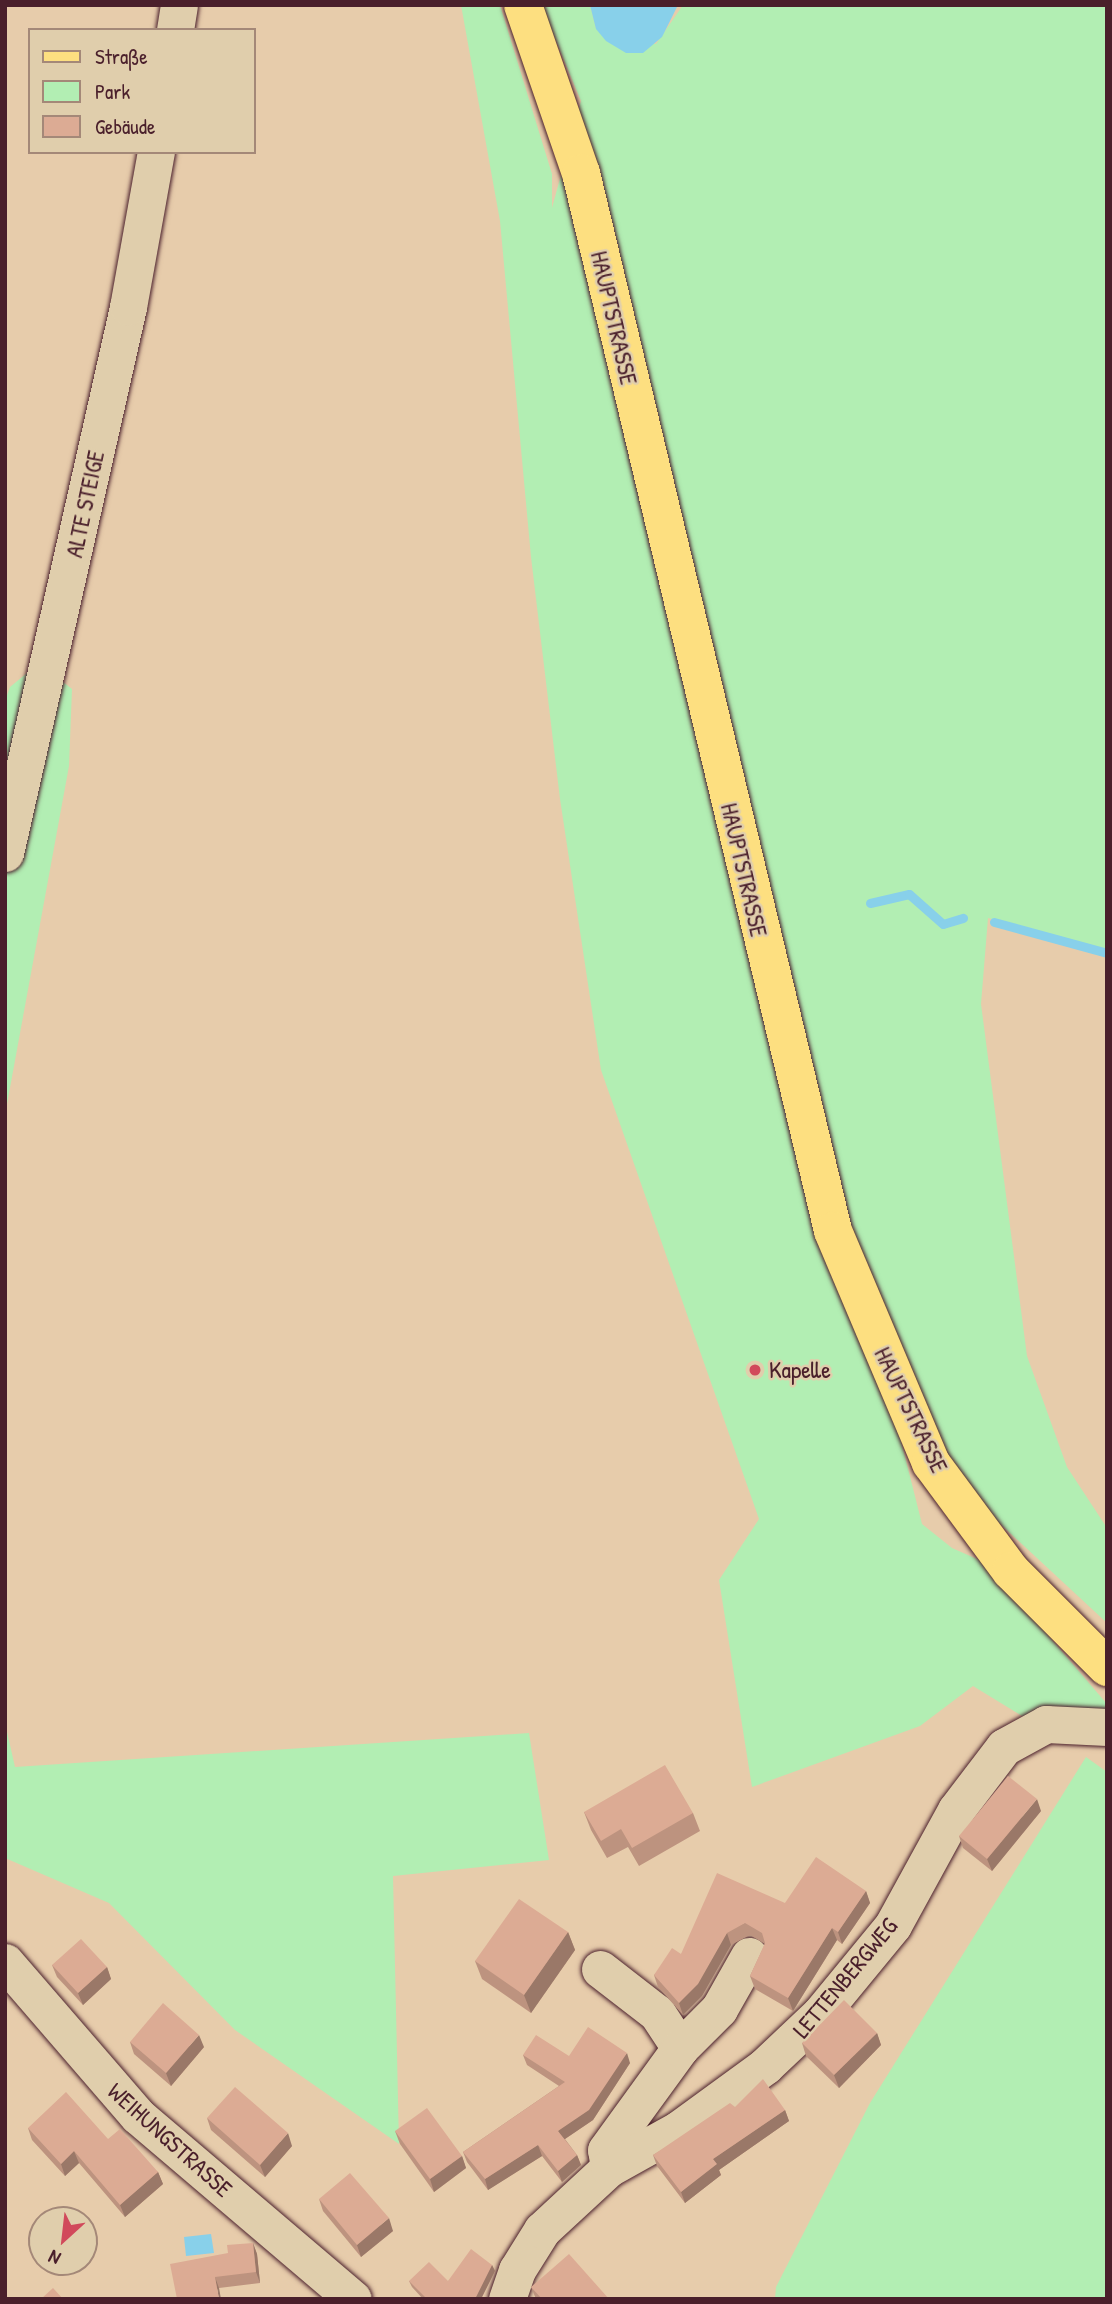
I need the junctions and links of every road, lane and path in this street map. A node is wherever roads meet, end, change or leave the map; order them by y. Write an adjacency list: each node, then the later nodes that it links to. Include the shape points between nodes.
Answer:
1 (179, 5): 3 (street)
2 (523, 5): 6 (main road, HAUPTSTRASSE, via 581,173 833,1231 931,1463 1011,1571)
3 (176, 28)
4 (156, 154): 5 (street, ALTE STEIGE, via 123,333)
5 (5, 853)
6 (1107, 1667)
7 (1107, 1727): 12 (street, LETTENBERGWEG, via 1046,1724 1004,1747 956,1810 893,1925 820,2014 765,2066 679,2129)
8 (749, 1956): 11 (street, via 719,2009)
9 (5, 1962): 13 (street, WEIHUNGSTRASSE, via 138,2116)
10 (600, 1969): 11 (street, via 657,2013)
11 (680, 2048): 12 (street, via 606,2150)
12 (609, 2168): 14 (street, LETTENBERGWEG, via 542,2230 517,2270)
13 (353, 2299)
14 (507, 2299)

